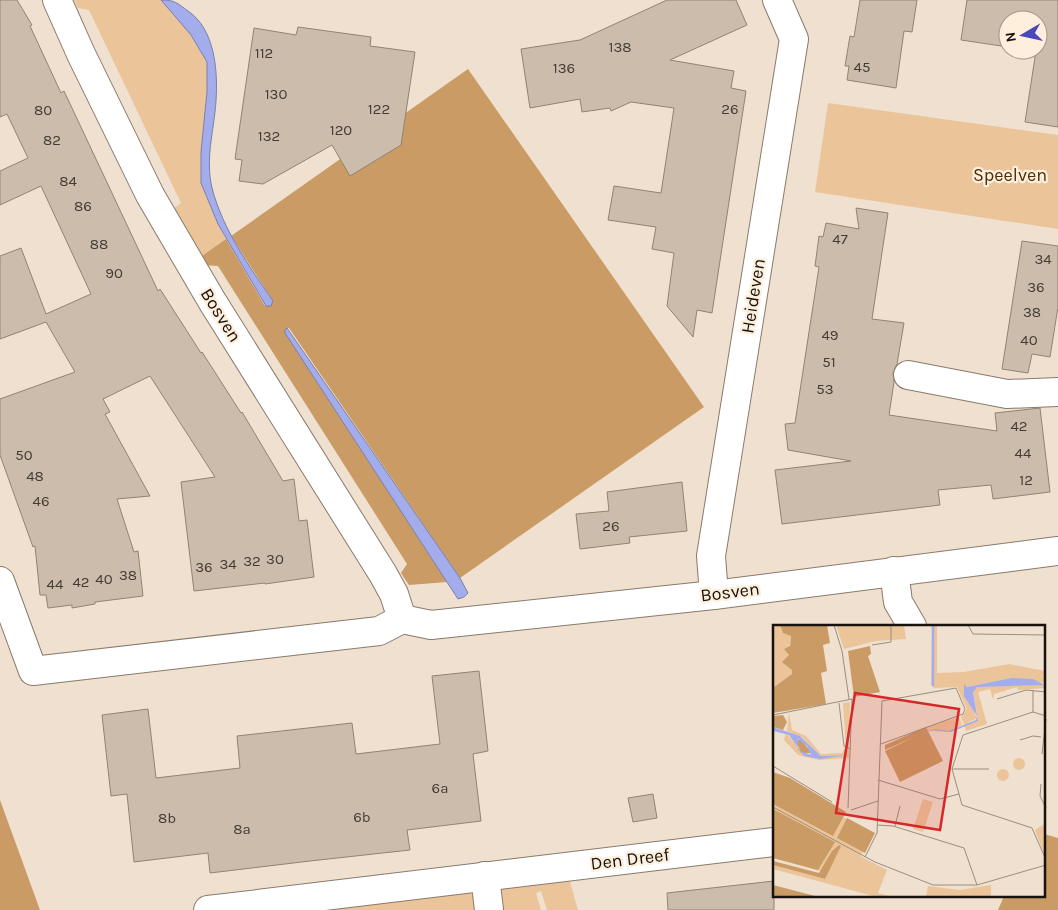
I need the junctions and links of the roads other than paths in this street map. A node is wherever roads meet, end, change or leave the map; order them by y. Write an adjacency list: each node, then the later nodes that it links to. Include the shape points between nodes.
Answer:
1 (58, 0): 9 (street, Bosven, via 150,195 212,301 383,574)
2 (776, 0): 8 (street, Heideven, via 794,39 711,556)
3 (908, 375): 4 (street, via 1007,394)
4 (1058, 392)
5 (1058, 551): 6 (street, Bosven)
6 (894, 571): 8 (street, Bosven); 10 (street, via 898,602)
7 (0, 581): 9 (street, via 33,671 379,631)
8 (714, 595): 9 (street, Bosven, via 431,625)
9 (402, 619)
10 (911, 625)
11 (773, 842): 12 (street, Den Dreef)
12 (485, 876): 13 (street, Den Dreef); 14 (street)
13 (208, 910)
14 (489, 910)

